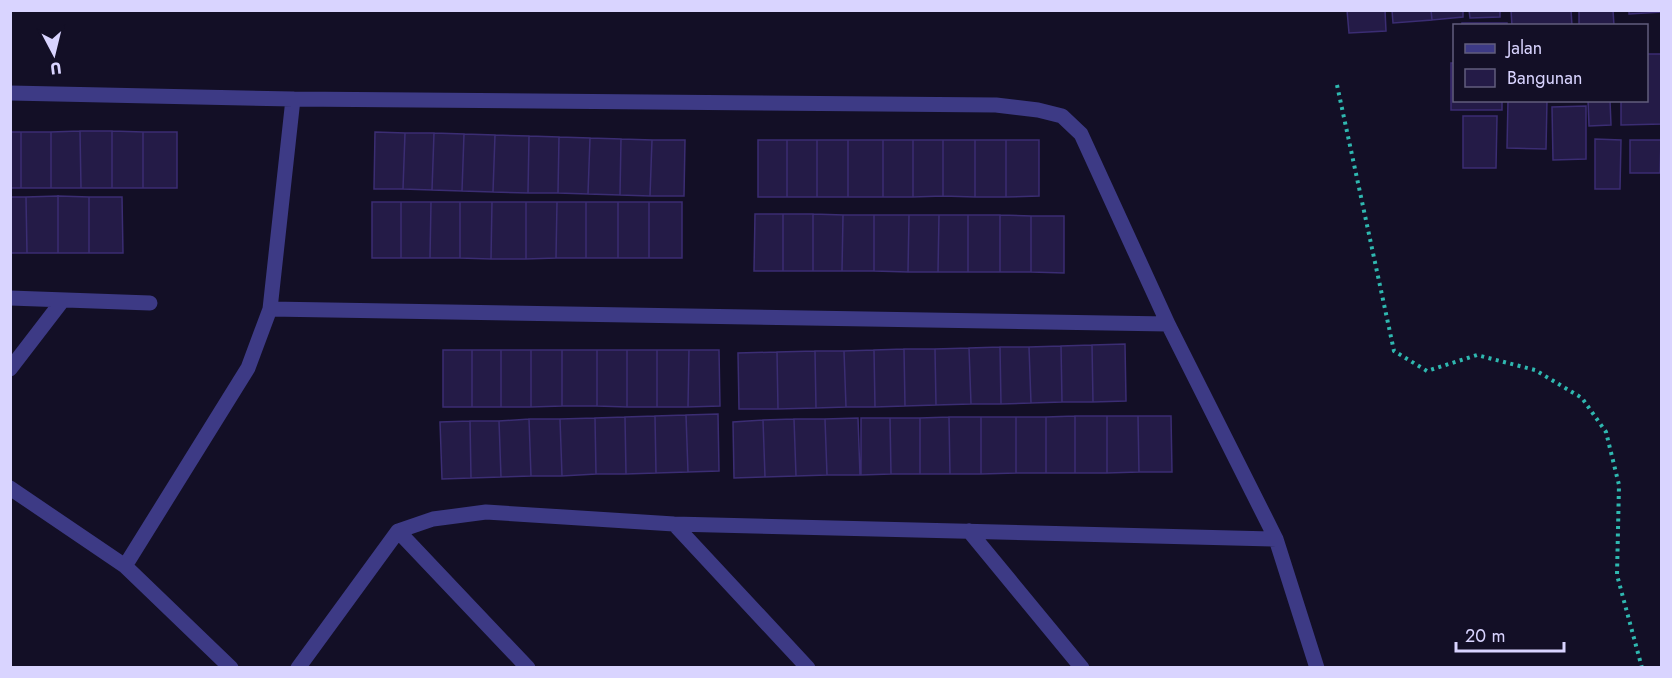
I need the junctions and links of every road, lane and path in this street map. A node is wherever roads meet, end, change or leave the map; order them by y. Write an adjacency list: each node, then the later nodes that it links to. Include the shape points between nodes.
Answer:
1 (1337, 85): 22 (path, via 1394,351 1427,371 1477,355 1535,370 1582,398 1606,432 1619,485 1617,575)
2 (10, 93): 3 (street)
3 (293, 99): 7 (street); 8 (street, via 996,105 1062,116 1081,134)
4 (10, 298): 5 (street)
5 (63, 300): 6 (street); 9 (street)
6 (150, 303)
7 (270, 309): 8 (street); 15 (street, via 248,368)
8 (1168, 324): 14 (street)
9 (10, 369)
10 (10, 488): 15 (street)
11 (674, 524): 12 (street, via 486,512 433,519); 13 (street); 19 (street)
12 (398, 531): 17 (street); 18 (street)
13 (969, 531): 14 (street); 20 (street)
14 (1276, 538): 21 (street)
15 (125, 566): 16 (street)
16 (231, 668)
17 (297, 668)
18 (528, 668)
19 (808, 668)
20 (1082, 668)
21 (1317, 668)
22 (1642, 668)

